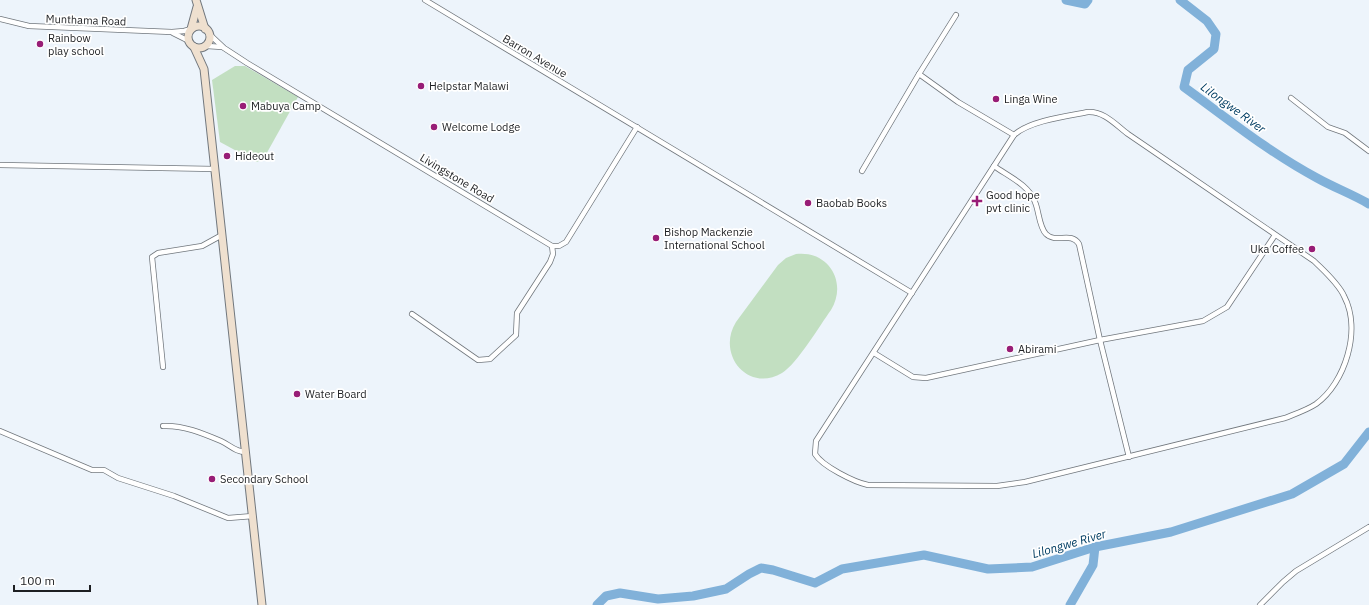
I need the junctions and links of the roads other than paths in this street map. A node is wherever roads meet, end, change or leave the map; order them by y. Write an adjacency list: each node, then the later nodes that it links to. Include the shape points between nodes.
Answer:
1 (425, 0): 14 (street, Barron Avenue)
2 (197, 3): 5 (main road); 6 (main road)
3 (956, 15): 12 (street)
4 (0, 19): 7 (street, Munthama Road, via 29,26)
5 (191, 29): 6 (main road, via 198,26); 7 (street, Munthama Road); 8 (main road, via 188,35)
6 (206, 31): 9 (main road, via 209,40); 10 (street, Livingstone Road)
7 (172, 32): 8 (street, Munthama Road)
8 (192, 44): 9 (main road, via 202,49); 11 (main road)
9 (207, 46): 10 (street, Livingstone Road); 11 (main road)
10 (224, 48): 23 (street, Livingstone Road)
11 (204, 69): 19 (main road)
12 (919, 74): 15 (street, via 958,102); 20 (street)
13 (1291, 98): 16 (street, via 1328,127 1345,133)
14 (637, 127): 23 (street, via 566,242); 24 (street, Barron Avenue)
15 (1014, 135): 18 (street); 22 (street, via 1022,129 1056,118 1088,112 1100,113)
16 (1369, 151)
17 (0, 165): 19 (street)
18 (994, 166): 24 (street); 26 (street, via 1023,186 1032,196 1047,235 1054,238 1070,238 1079,244)
19 (215, 169): 21 (main road)
20 (862, 171)
21 (222, 235): 28 (street, via 202,246 158,253 152,257); 31 (main road)
22 (1275, 236): 26 (street, via 1227,307 1213,316 1203,321); 32 (street, via 1314,261 1326,272 1344,295 1350,311 1351,330 1347,355 1338,379 1329,393 1314,405 1285,418)
23 (552, 246): 25 (street, via 550,262 517,313 516,335 490,359 478,360)
24 (912, 293): 27 (street)
25 (412, 314)
26 (1100, 340): 27 (street, via 926,378 913,377); 32 (street)
27 (874, 353): 32 (street, via 816,441 814,448 822,463 856,482 901,486 996,486 1025,482)
28 (163, 366)
29 (163, 426): 31 (street, via 185,427 239,452)
30 (0, 431): 33 (street, via 92,470 104,470 118,478 174,496 228,518)
31 (246, 452): 33 (main road)
32 (1128, 457)
33 (253, 516): 35 (main road)
34 (1369, 527): 36 (street, via 1296,572)
35 (262, 605)
36 (1260, 605)

